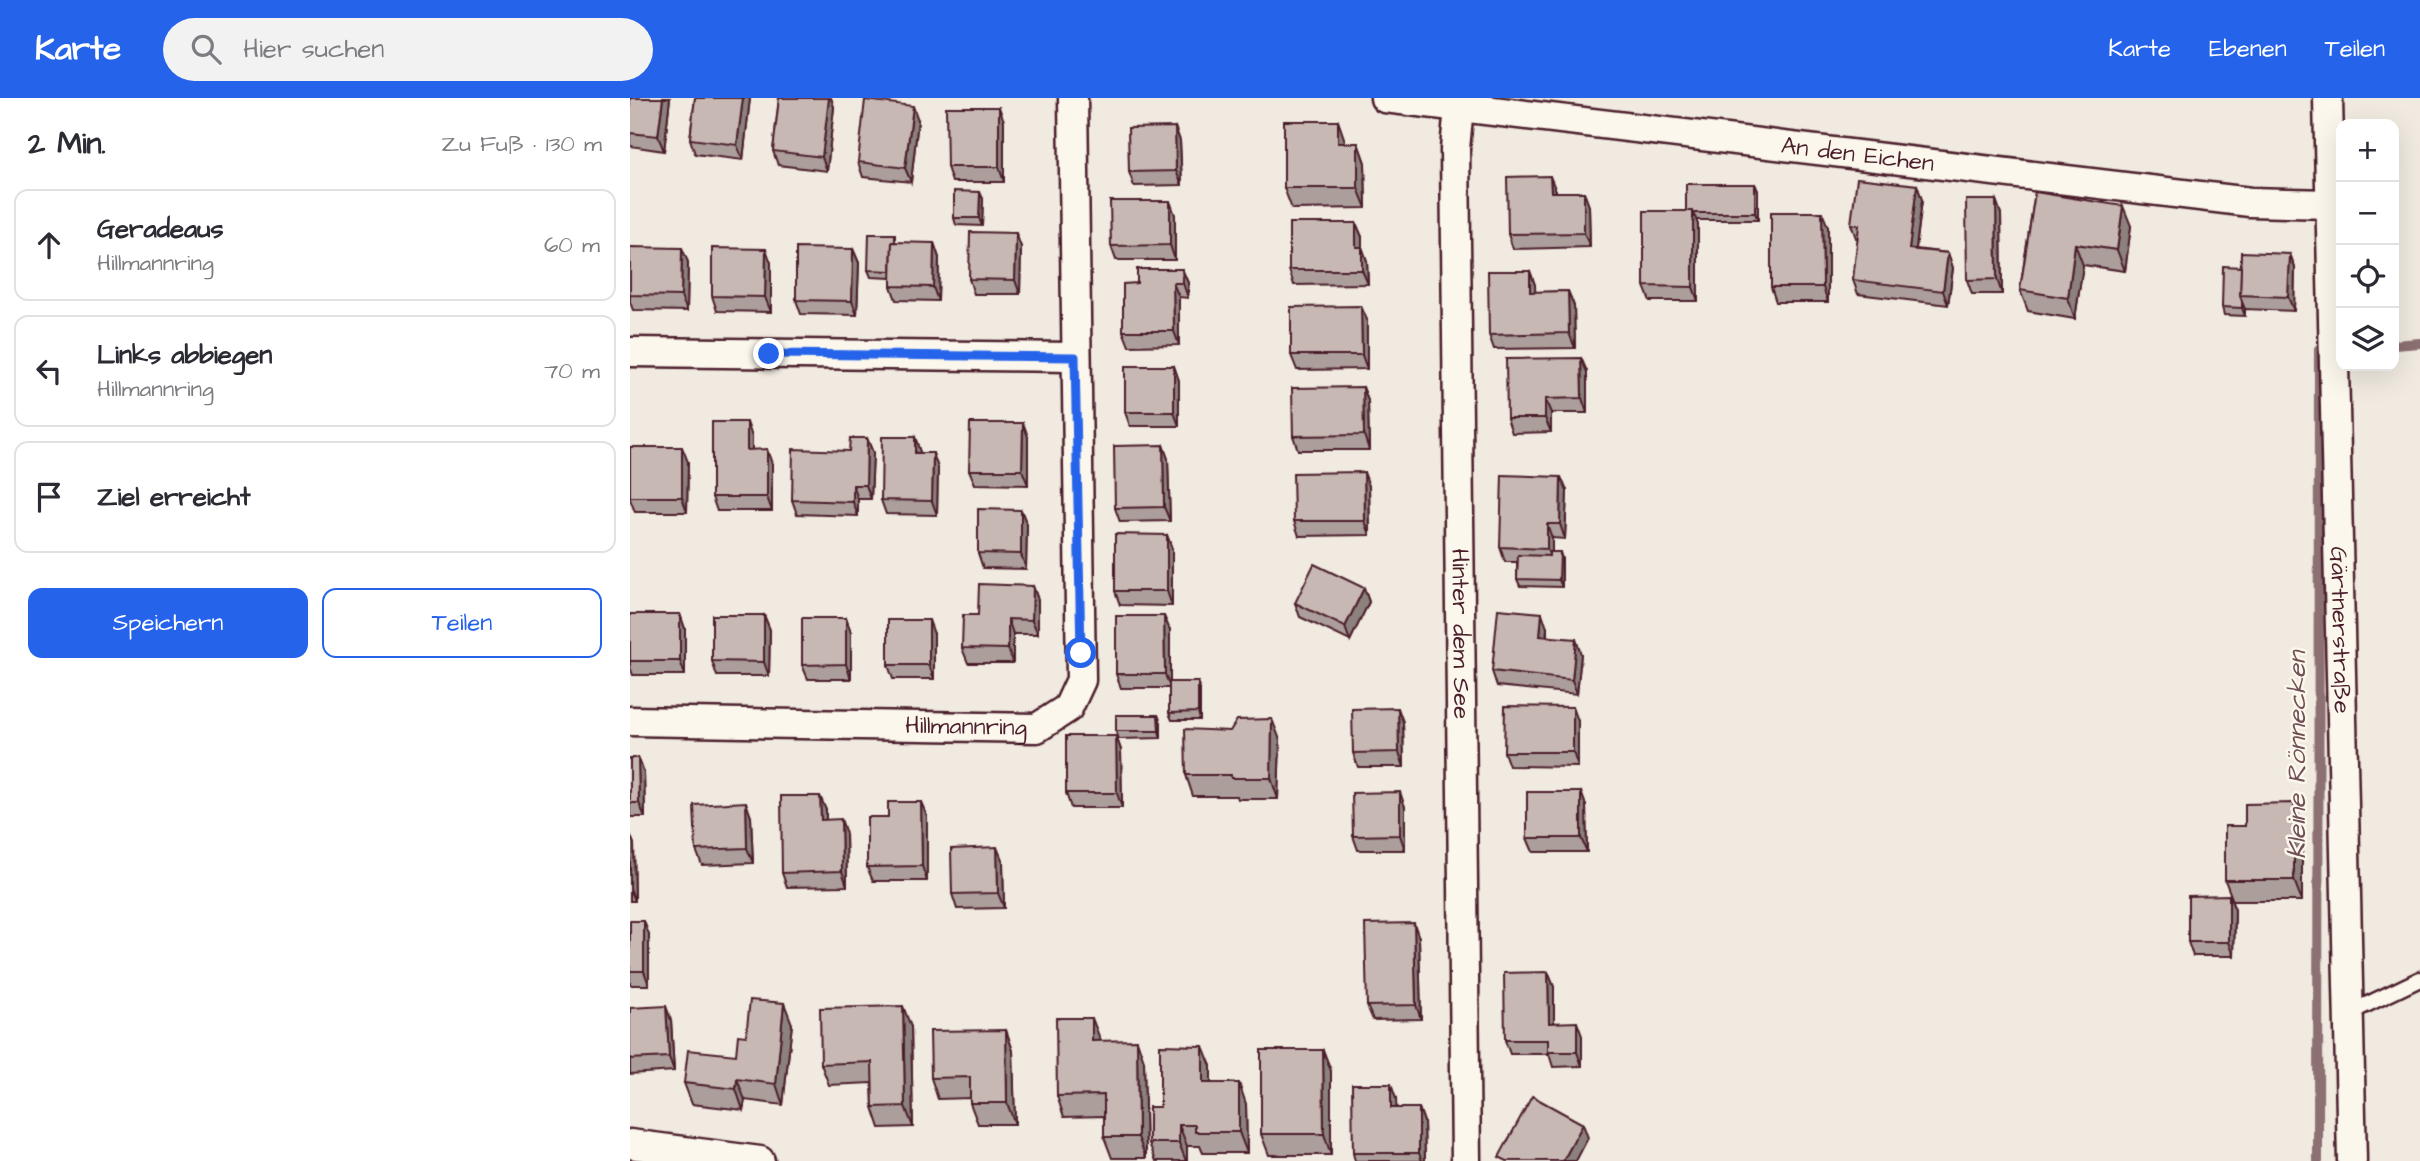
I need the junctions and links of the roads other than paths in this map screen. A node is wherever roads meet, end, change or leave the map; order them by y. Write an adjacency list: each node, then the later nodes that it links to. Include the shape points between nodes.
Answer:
1 (1073, 98): 7 (street, Hillmannring)
2 (1385, 98): 4 (street, An den Eichen)
3 (2328, 98): 5 (street, Gärtnerstraße)
4 (1459, 107): 5 (street, An den Eichen, via 2250,202); 13 (street, Hinter dem See, via 1455,149)
5 (2330, 204): 10 (street, Gärtnerstraße)
6 (630, 352): 7 (street)
7 (1075, 357): 8 (street, Hillmannring, via 1081,680 1068,708 1037,728)
8 (630, 721)
9 (2420, 979): 10 (lane)
10 (2347, 1014): 14 (street, Gärtnerstraße)
11 (630, 1144): 12 (street)
12 (760, 1161)
13 (1466, 1161)
14 (2352, 1161)

